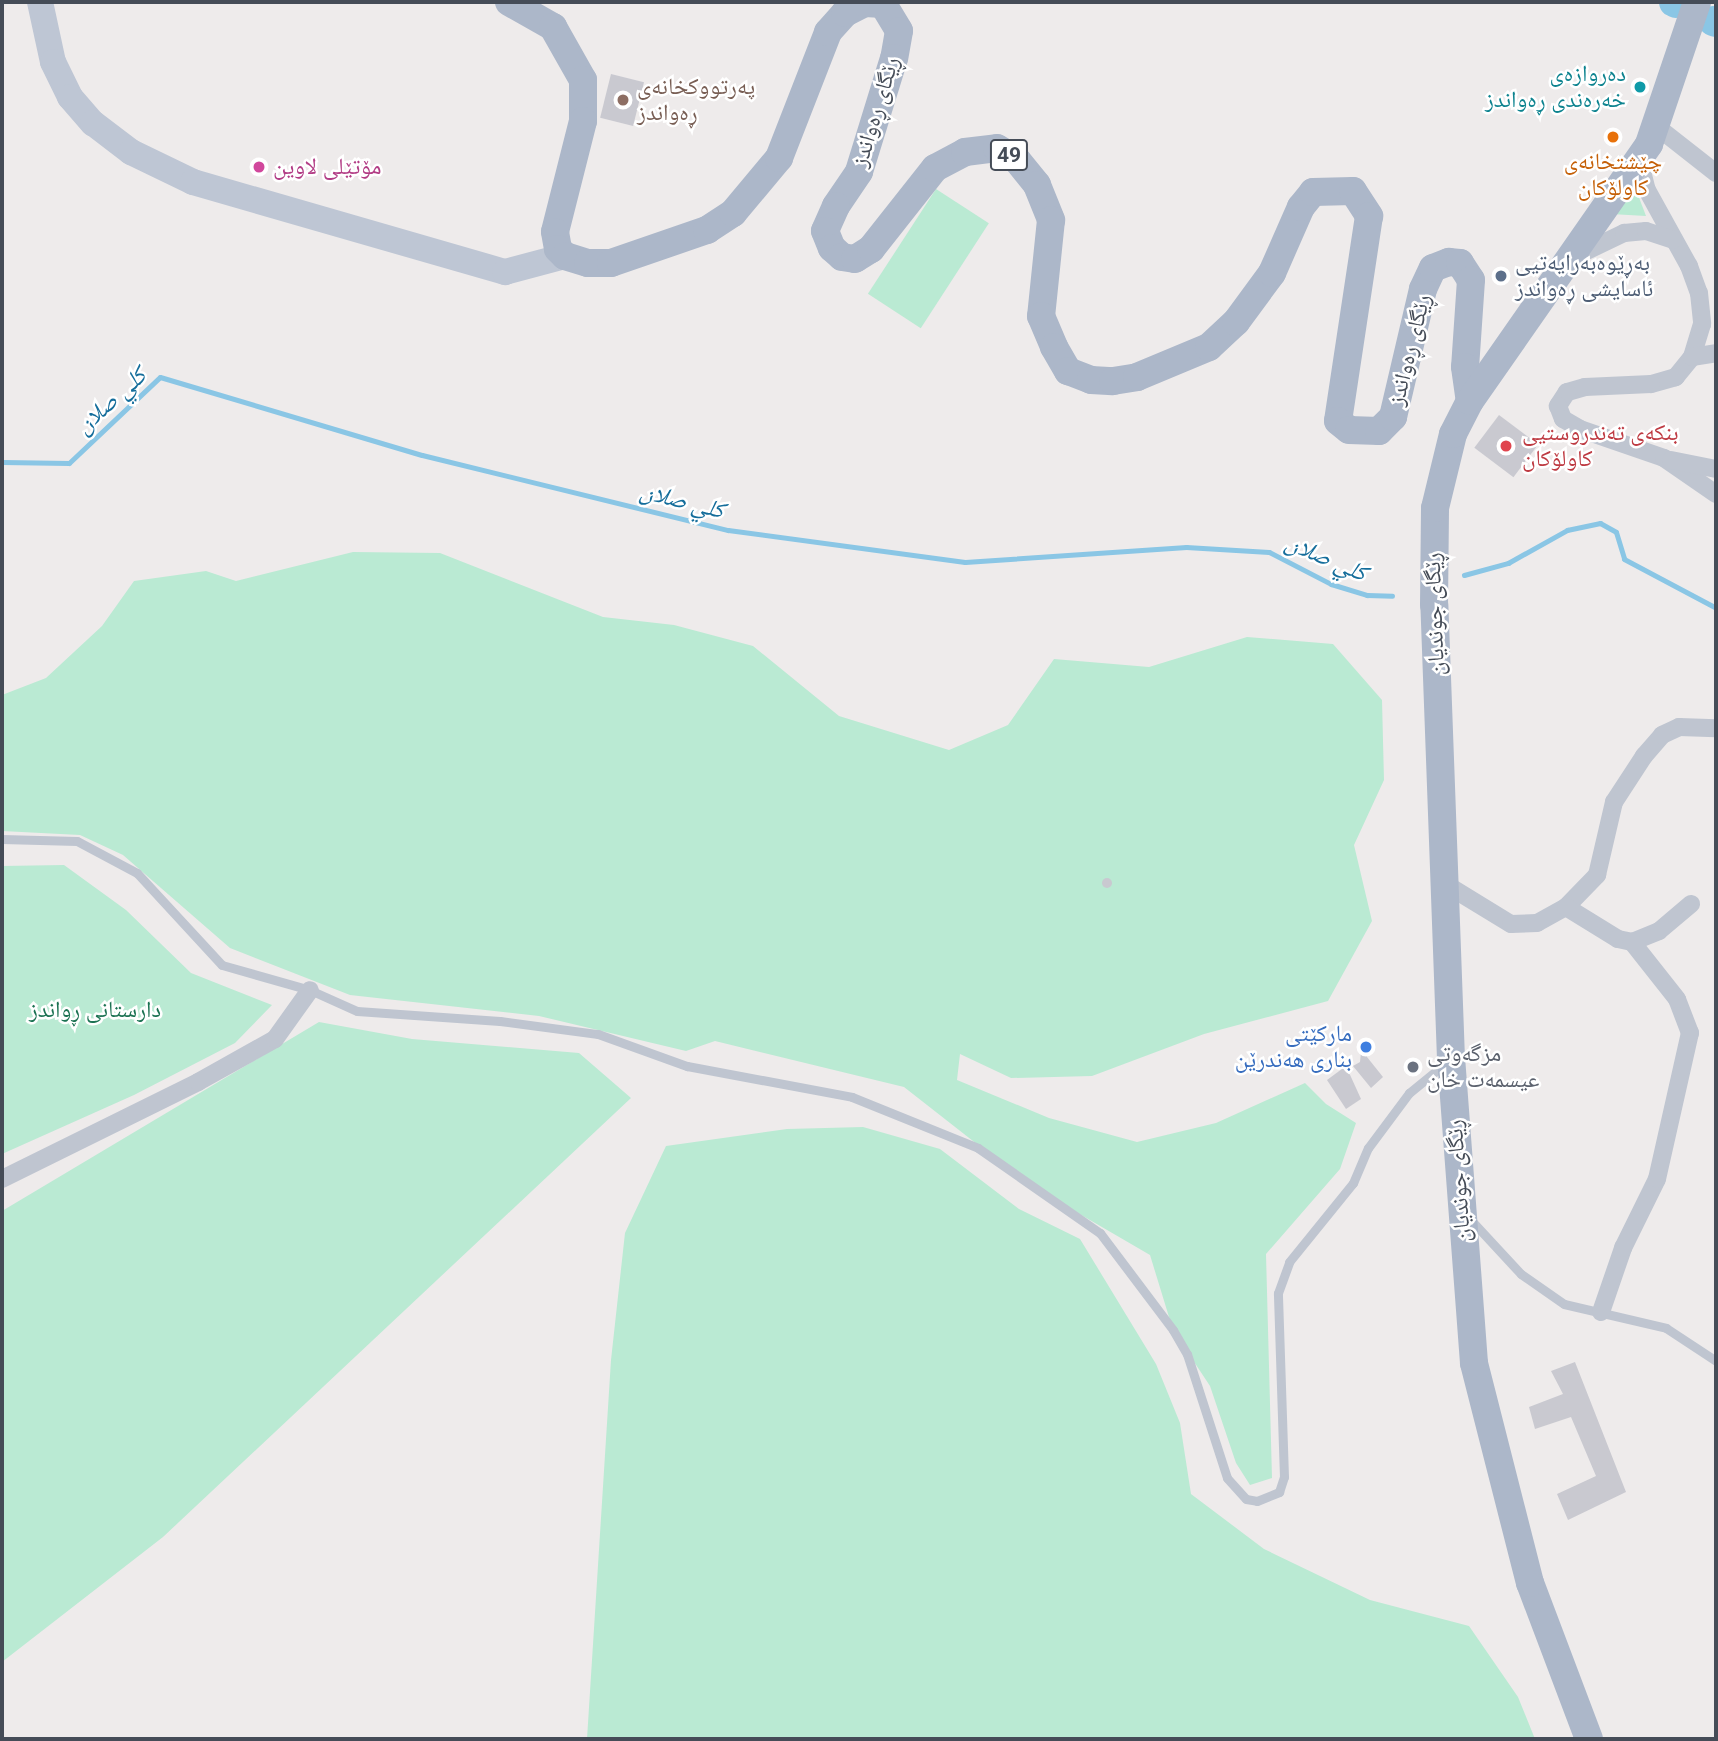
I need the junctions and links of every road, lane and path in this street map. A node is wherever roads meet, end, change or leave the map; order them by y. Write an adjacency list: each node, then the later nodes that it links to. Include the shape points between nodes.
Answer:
1 (40, 2): 8 (street, via 53,62 70,97 93,123 131,152 193,182 505,272)
2 (509, 2): 8 (main road, via 553,27 583,80 583,121 555,233 558,249)
3 (1697, 2): 4 (main road, ڕێگای جوندیان)
4 (1656, 126): 5 (main road, ڕێگای جوندیان); 6 (street)
5 (1639, 159): 7 (street, via 1647,190); 9 (main road, ڕێگای جوندیان)
6 (1716, 173)
7 (1673, 240): 9 (street, via 1646,231 1624,233); 11 (street, via 1699,293 1702,324)
8 (565, 256): 12 (main road, ڕێگای ڕەواندز / 49, via 611,263 707,230 733,214 779,158 828,32 845,13 865,3 883,4 899,31 888,82 859,172 825,231 842,257 855,259 871,249 934,168 965,152 997,148 1017,160 1037,185 1051,220 1041,316 1054,347 1068,371 1091,380 1113,381 1137,377 1209,347 1236,322 1272,273 1313,192 1353,191 1369,216 1338,421 1349,430 1370,432 1380,431 1393,417 1423,289 1433,268 1449,262 1460,263 1471,280 1465,367)
9 (1563, 263): 12 (main road, ڕێگای جوندیان)
10 (1716, 353): 11 (street)
11 (1692, 357): 13 (street, via 1676,377 1651,384 1585,387 1567,392 1558,406 1563,419 1580,429)
12 (1470, 401): 18 (main road, ڕێگای جوندیان, via 1450,443 1435,508 1441,827)
13 (1664, 458): 14 (street); 15 (street)
14 (1716, 469)
15 (1716, 494)
16 (1716, 727): 20 (street, via 1679,727 1662,735 1644,756 1614,802 1597,875)
17 (2, 839): 22 (lane, via 77,841 137,873 222,965)
18 (1447, 886): 20 (street, via 1511,924 1537,923); 23 (main road, ڕێگای جوندیان)
19 (1691, 904): 21 (street, via 1659,931)
20 (1566, 907): 21 (street, via 1618,940)
21 (1632, 942): 26 (street, via 1677,999 1690,1033 1657,1179 1623,1248)
22 (310, 990): 23 (lane, via 357,1011 500,1021 598,1034 687,1066 852,1097 978,1148 1100,1233 1174,1330 1187,1354 1227,1478 1246,1499 1257,1501 1279,1492 1283,1477 1278,1293 1289,1262 1353,1183 1368,1148 1409,1093); 24 (street, via 275,1039)
23 (1451, 1059): 25 (main road, ڕێگای جوندیان)
24 (2, 1179)
25 (1460, 1207): 26 (lane, via 1521,1274 1564,1304); 28 (main road, ڕێگای جوندیان, via 1474,1363 1507,1502 1530,1583)
26 (1601, 1312): 27 (lane, via 1666,1328)
27 (1716, 1361)
28 (1588, 1739)

